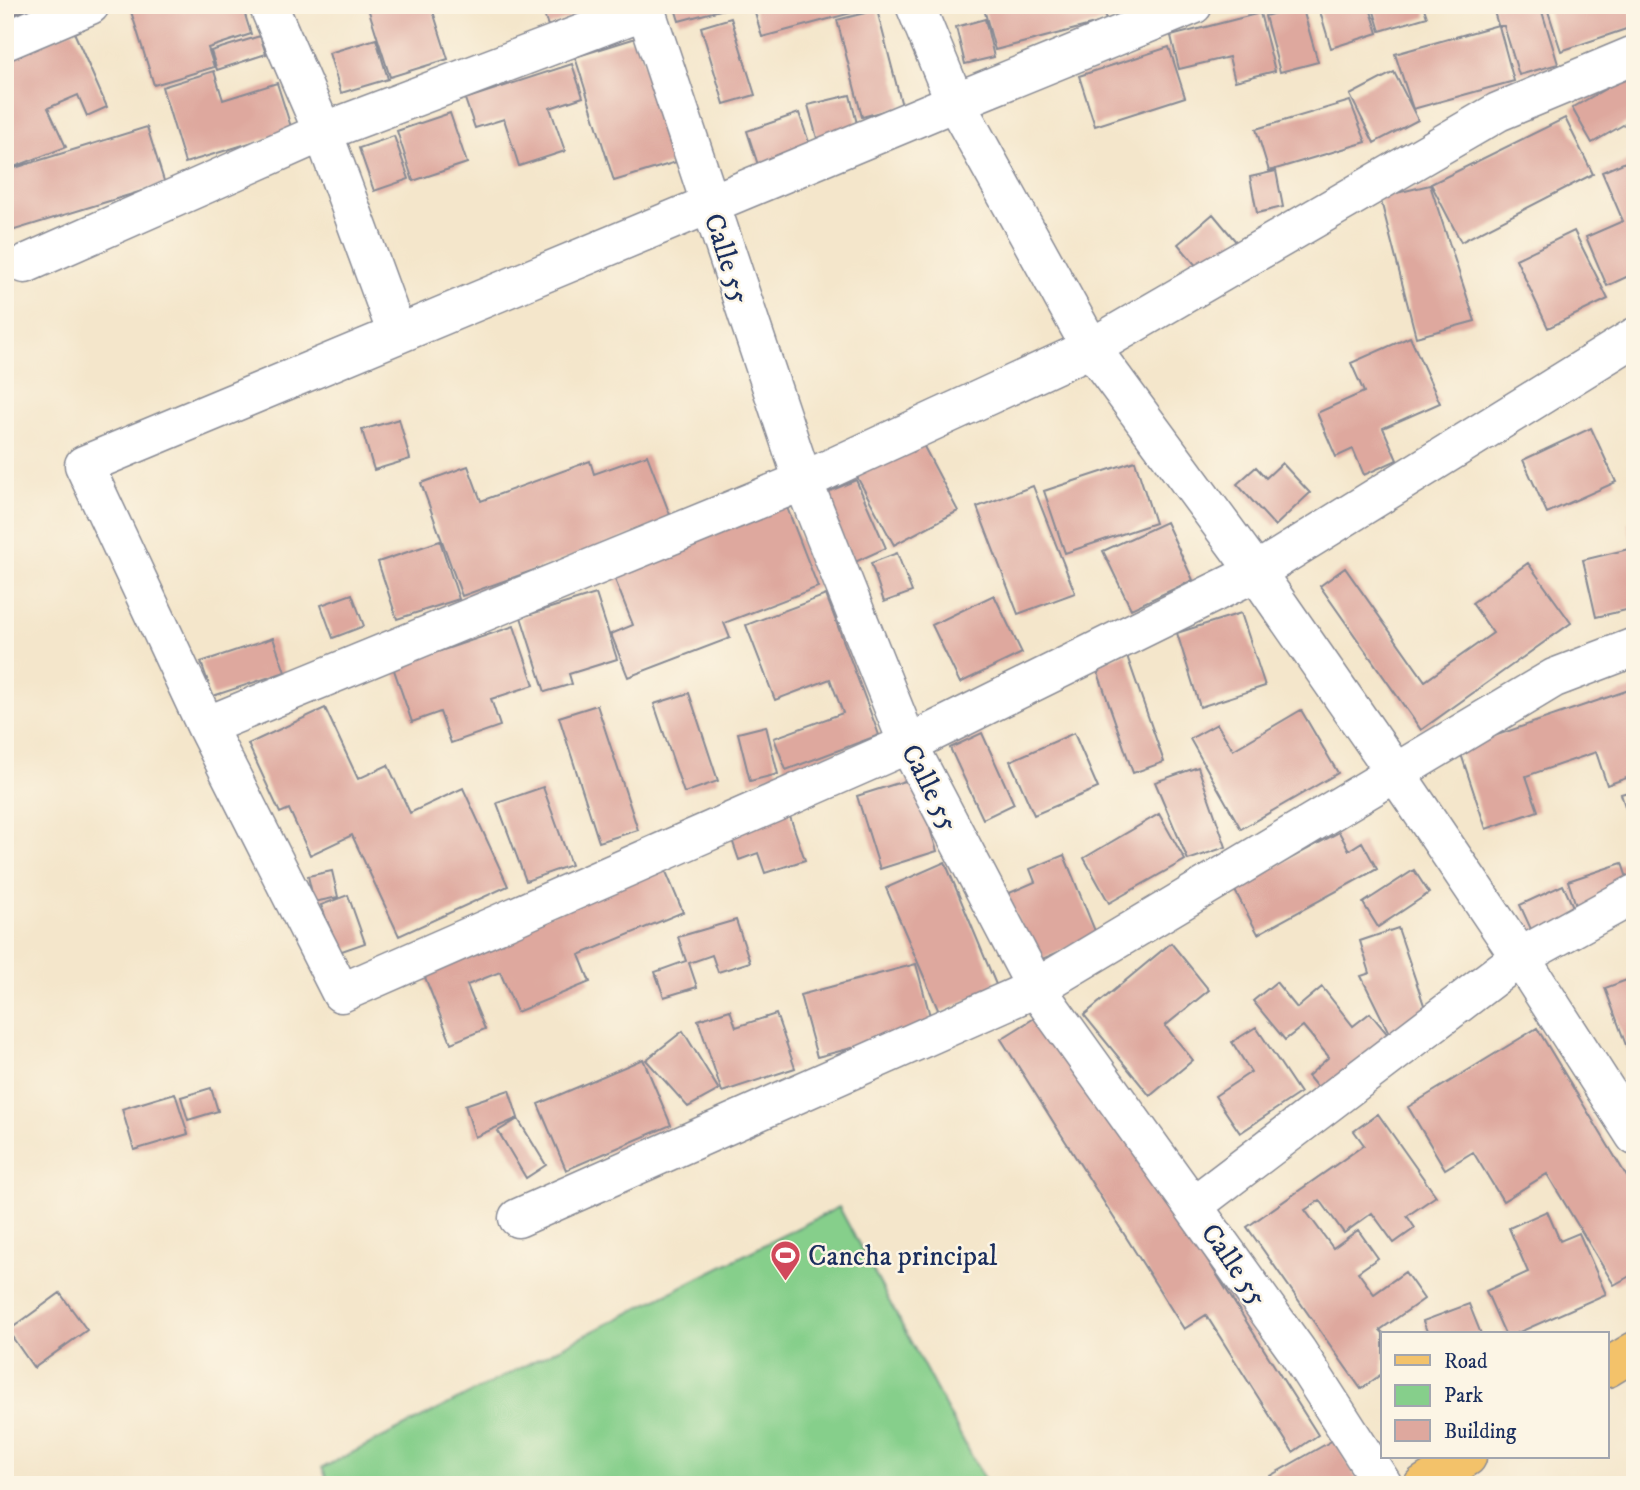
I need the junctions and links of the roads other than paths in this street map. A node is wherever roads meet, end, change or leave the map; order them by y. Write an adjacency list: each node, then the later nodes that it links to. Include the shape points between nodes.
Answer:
1 (89, 5): 6 (street)
2 (268, 5): 9 (street)
3 (915, 5): 8 (street)
4 (1182, 7): 8 (street)
5 (645, 8): 9 (street); 10 (street, Calle 55)
6 (5, 41)
7 (1632, 56): 14 (street, via 1498,112)
8 (955, 102): 10 (street); 14 (street)
9 (323, 132): 11 (street); 12 (street)
10 (710, 203): 12 (street); 15 (street, Calle 55)
11 (25, 264)
12 (397, 334): 18 (street, via 84,465)
13 (1635, 337): 16 (street)
14 (1091, 348): 15 (street); 16 (street)
15 (803, 481): 18 (street); 19 (street, Calle 55)
16 (1255, 572): 19 (street); 20 (street)
17 (1635, 647): 20 (street, via 1554,678)
18 (206, 726): 19 (street, via 341,993)
19 (908, 744): 23 (street, Calle 55)
20 (1395, 772): 22 (street); 23 (street)
21 (1635, 894): 22 (street)
22 (1520, 957): 24 (street); 25 (street)
23 (1036, 988): 25 (street, Calle 55); 26 (street)
24 (1635, 1136)
25 (1194, 1205): 30 (street, Calle 55, via 1297,1351)
26 (518, 1218)
27 (1635, 1350): 28 (main road)
28 (1608, 1367)
29 (1465, 1458): 31 (main road)
30 (1383, 1485)
31 (1423, 1485)

